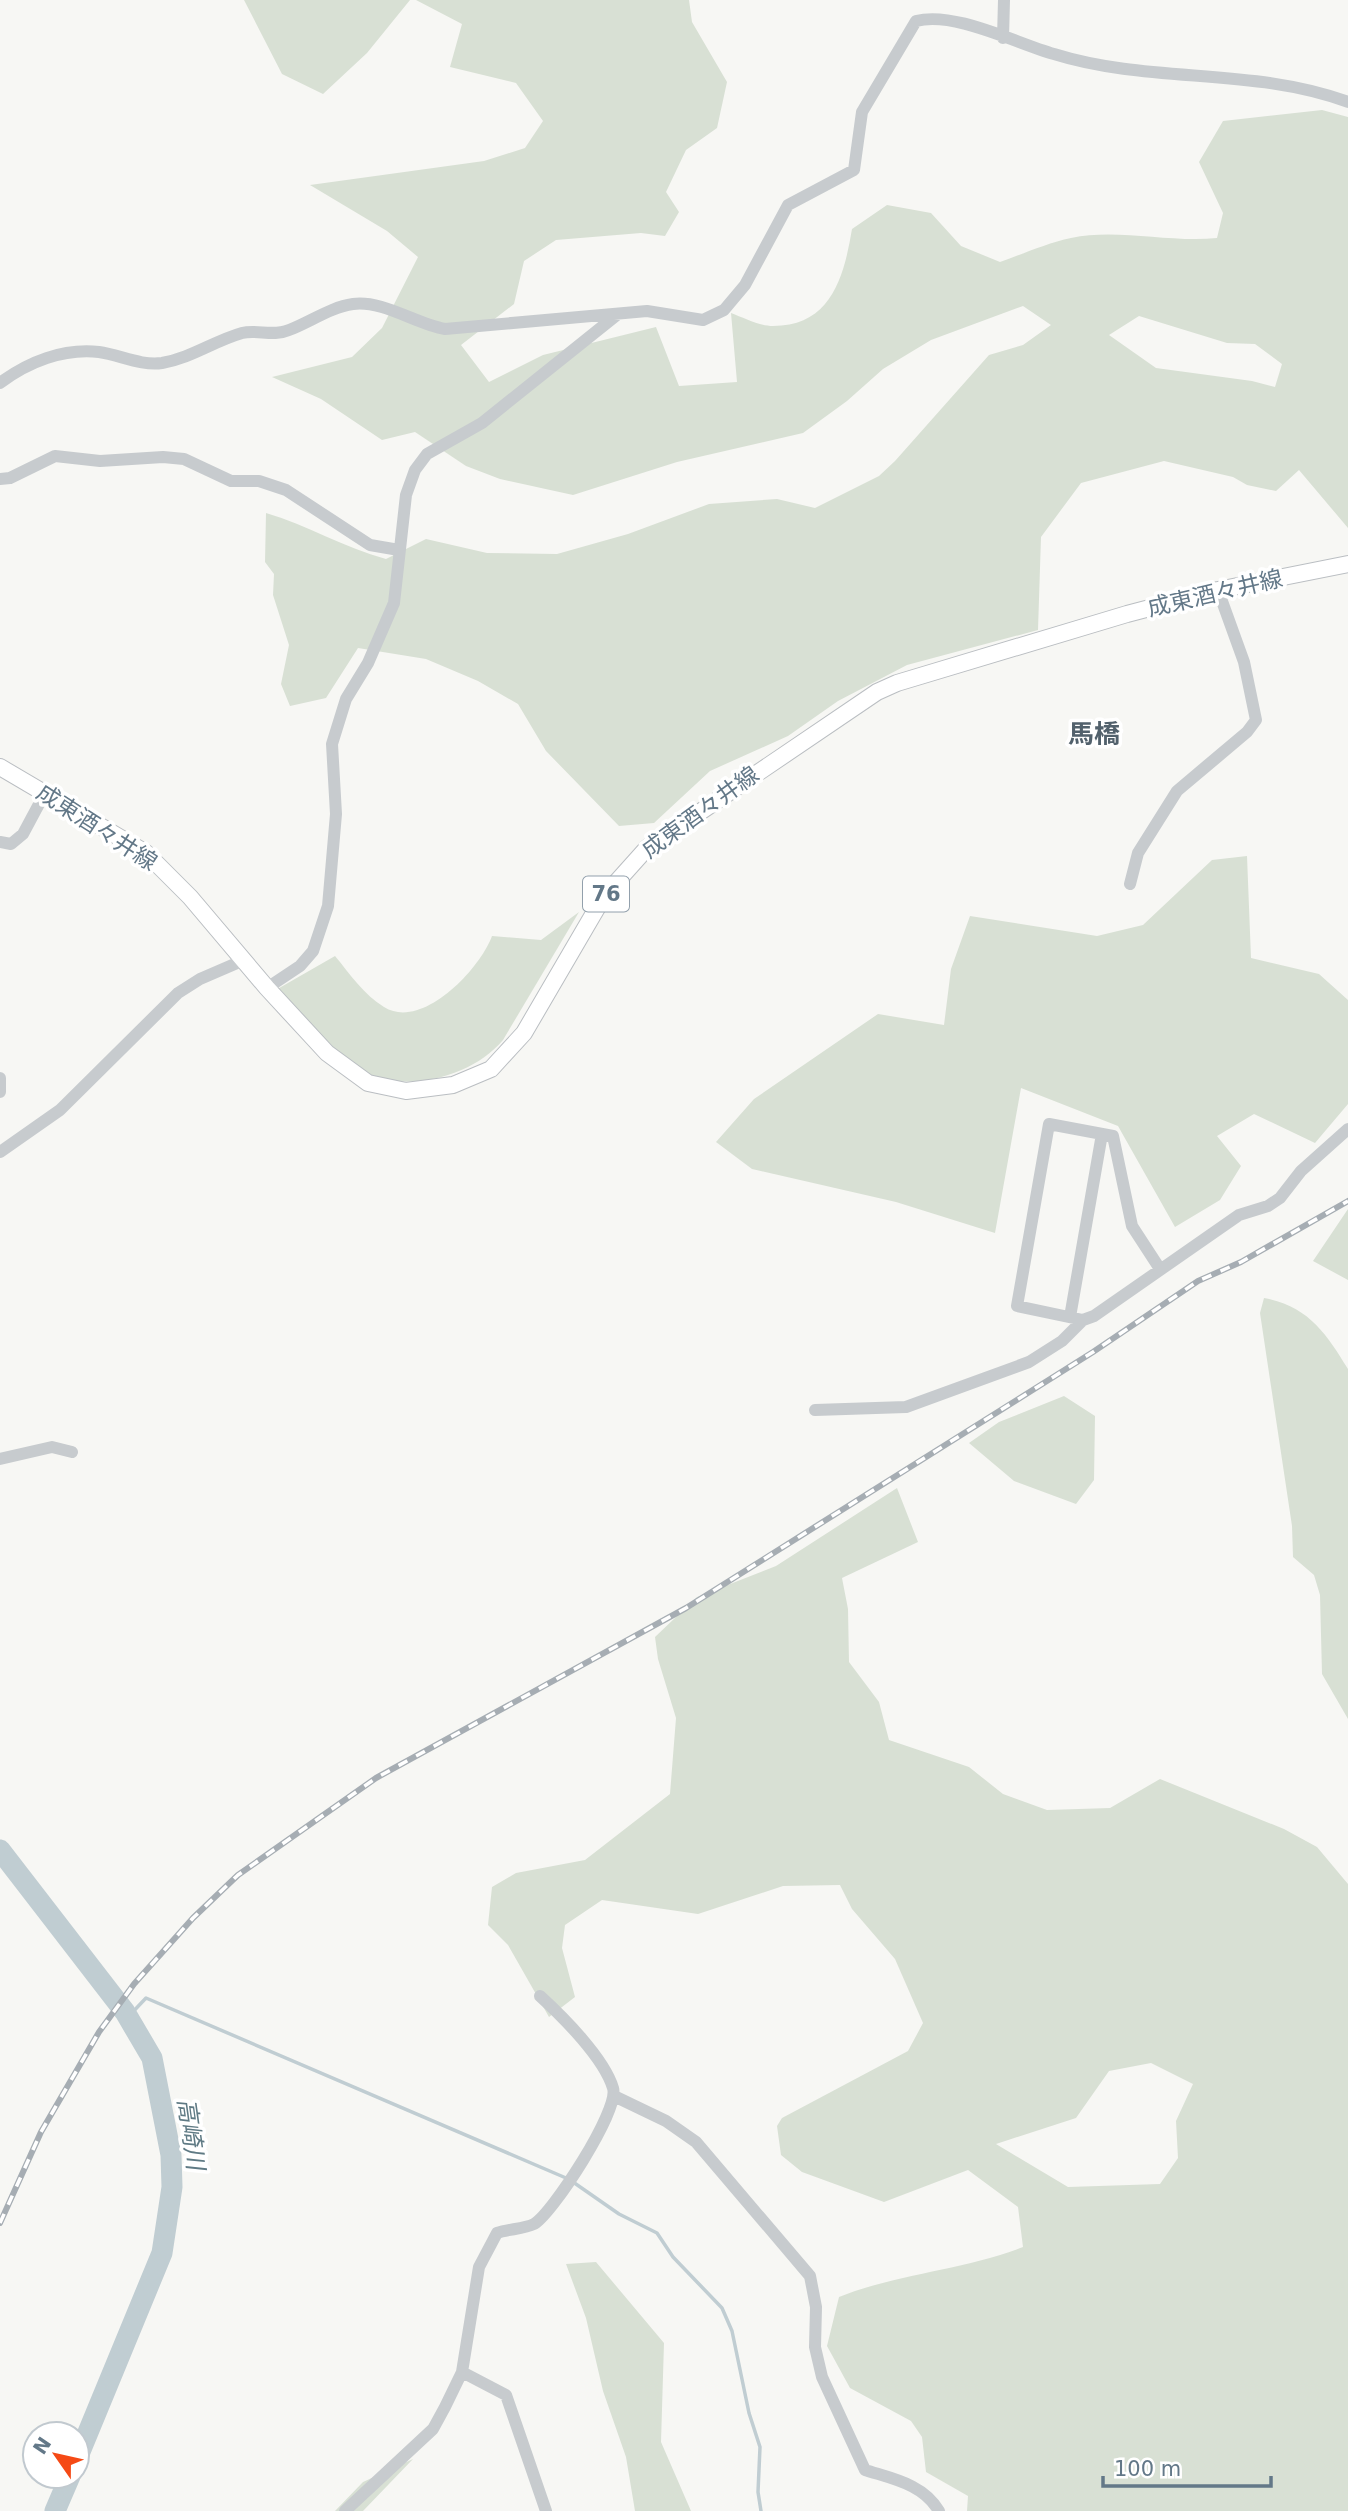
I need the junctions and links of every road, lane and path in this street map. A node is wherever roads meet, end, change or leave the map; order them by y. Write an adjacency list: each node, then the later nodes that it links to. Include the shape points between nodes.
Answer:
1 (1004, 0): 2 (street)
2 (1003, 38): 3 (street, via 1104,67 1242,79); 4 (street, via 931,18 916,22 862,112 854,170 788,205 745,285 724,310 703,320 647,311)
3 (1348, 102)
4 (618, 314): 5 (street, via 445,329 375,306 354,304 286,332 244,332 183,359 146,363 99,352 74,352 39,360); 7 (street, via 482,423 427,454 406,495)
5 (0, 383)
6 (0, 479): 7 (street, via 55,456 100,461 184,459 231,481 259,481 286,490 370,545)
7 (399, 550): 15 (street, via 394,603 368,663 346,699 332,744 335,814 328,906 313,951 300,966)
8 (1348, 564): 9 (main road, 成東酒々井線 / 76)
9 (1218, 590): 13 (street, via 1244,662 1256,720 1177,791 1138,853); 15 (main road, 成東酒々井線 / 76, via 897,683 857,705 647,848 604,896 524,1033 507,1055 473,1078 406,1091 368,1083 327,1053)
10 (0, 766): 11 (main road, 成東酒々井線 / 76)
11 (46, 791): 12 (street, via 23,834 11,844); 14 (main road, 成東酒々井線 / 76, via 146,853)
12 (0, 842)
13 (1130, 884)
14 (244, 960): 15 (main road, 成東酒々井線 / 76); 20 (street, via 178,993 60,1110)
15 (267, 988)
16 (0, 1078): 17 (street)
17 (0, 1093)
18 (1348, 1129): 21 (street, via 1301,1171 1280,1198 1239,1215)
19 (1102, 1134): 21 (street, via 1113,1136 1132,1226); 22 (street); 22 (street, via 1049,1124 1017,1306)
20 (0, 1151)
21 (1160, 1269): 22 (street, via 1094,1316)
22 (1077, 1319): 23 (street, via 1062,1341 1029,1362 906,1407)
23 (815, 1410)
24 (72, 1452): 25 (street, via 52,1447)
25 (0, 1459)
26 (540, 1996): 27 (street, via 605,2070)
27 (614, 2096): 28 (street, via 603,2130 534,2224 497,2233 479,2267); 31 (street, via 666,2121 696,2142 792,2252 810,2276 822,2377 865,2470 913,2486 931,2498)
28 (462, 2372): 29 (street, via 432,2429); 30 (street, via 506,2395)
29 (345, 2511)
30 (546, 2511)
31 (939, 2511)

